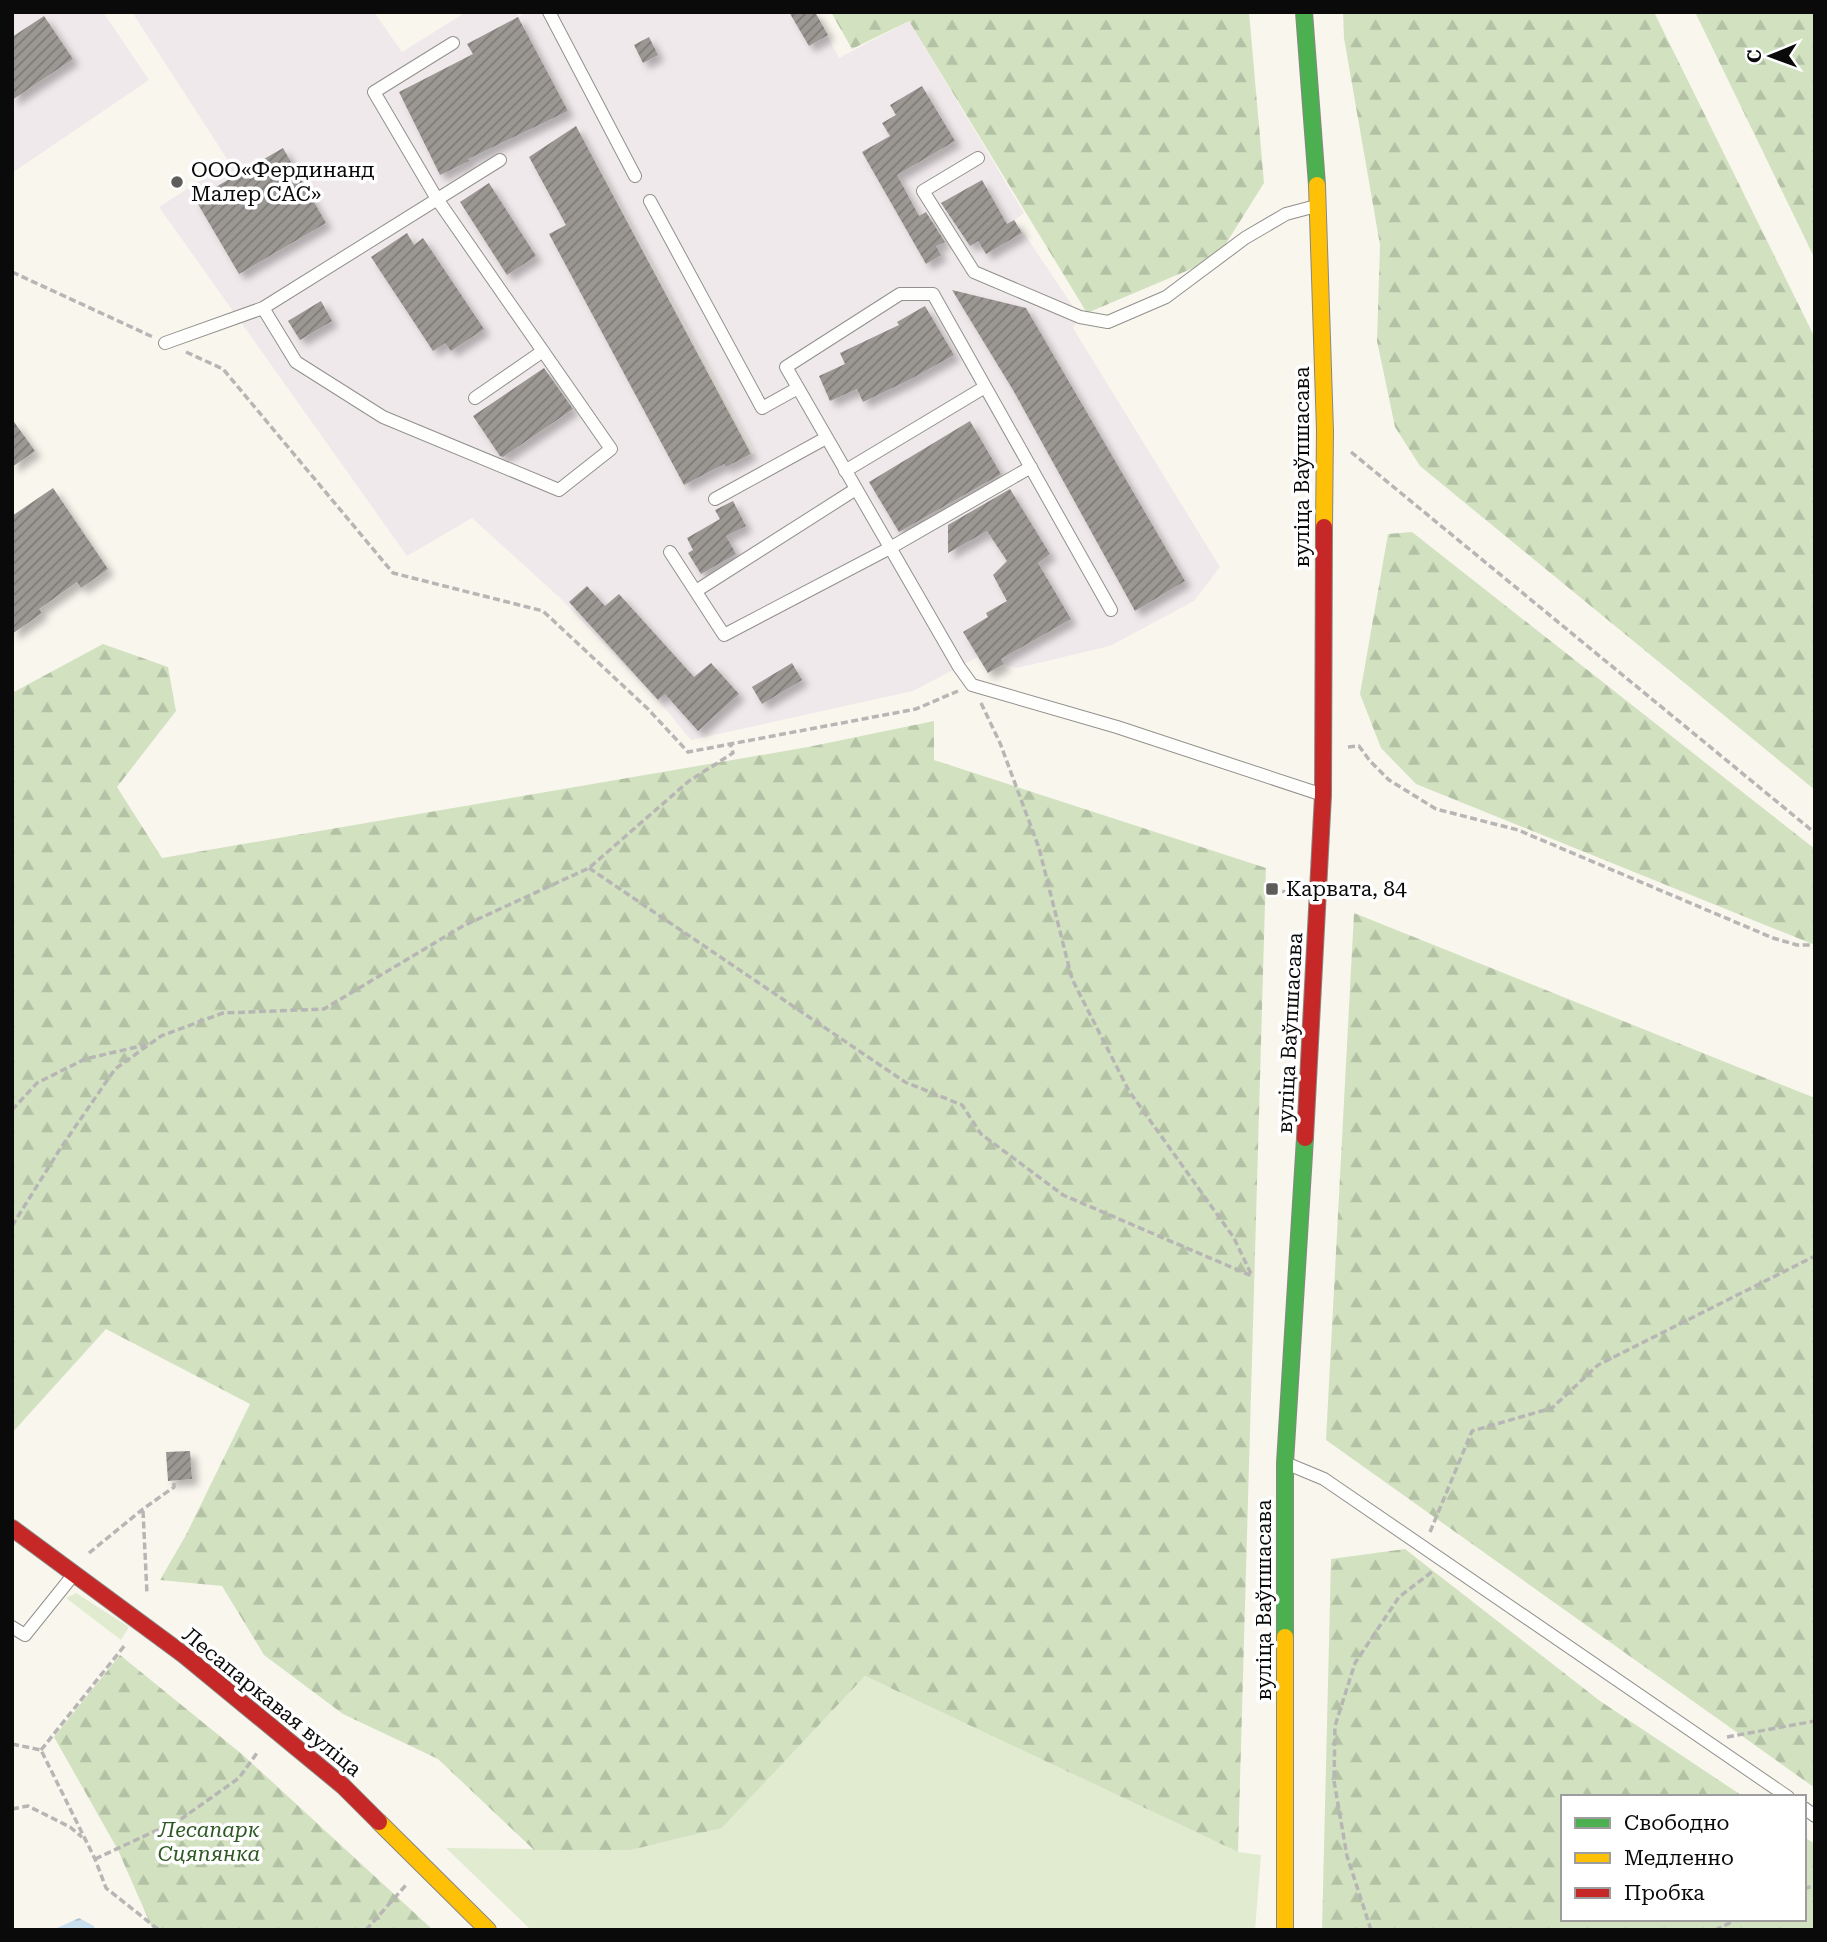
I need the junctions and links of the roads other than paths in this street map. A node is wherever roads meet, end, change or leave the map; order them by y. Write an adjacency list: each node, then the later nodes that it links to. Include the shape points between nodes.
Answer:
1 (549, 12): 6 (lane)
2 (1304, 12): 9 (main road, вуліца Ваўпшасава)
3 (453, 43): 7 (lane, via 374,92)
4 (978, 158): 9 (lane, via 923,191 974,272 1080,317 1108,322 1166,297 1245,238 1286,214)
5 (500, 160): 7 (lane)
6 (635, 176)
7 (437, 199): 10 (lane); 12 (lane)
8 (650, 201): 14 (lane, via 762,408)
9 (1319, 205): 25 (main road, вуліца Ваўпшасава, via 1325,431)
10 (263, 308): 11 (lane); 12 (lane, via 296,362 383,417 559,490 611,449)
11 (165, 343)
12 (543, 351): 15 (lane)
13 (985, 387): 14 (lane, via 933,294 900,294 786,367); 17 (lane); 18 (lane)
14 (798, 388): 16 (lane)
15 (475, 398)
16 (826, 438): 18 (lane); 20 (lane)
17 (1031, 467): 21 (lane); 24 (lane)
18 (845, 471): 19 (lane)
19 (856, 489): 21 (lane); 23 (lane)
20 (715, 499)
21 (890, 548): 23 (lane, via 724,635); 25 (lane, via 972,685 1118,727)
22 (670, 552): 23 (lane)
23 (696, 591)
24 (1111, 610)
25 (1323, 795): 26 (main road, вуліца Ваўпшасава)
26 (1284, 1463): 30 (lane, via 1324,1479); 32 (main road, вуліца Ваўпшасава)
27 (12, 1528): 28 (main road, Лесапаркавая вуліца)
28 (75, 1574): 29 (lane, via 25,1636); 31 (main road, Лесапаркавая вуліца, via 184,1655 343,1786)
29 (12, 1627)
30 (1785, 1795)
31 (488, 1930)
32 (1285, 1930)

